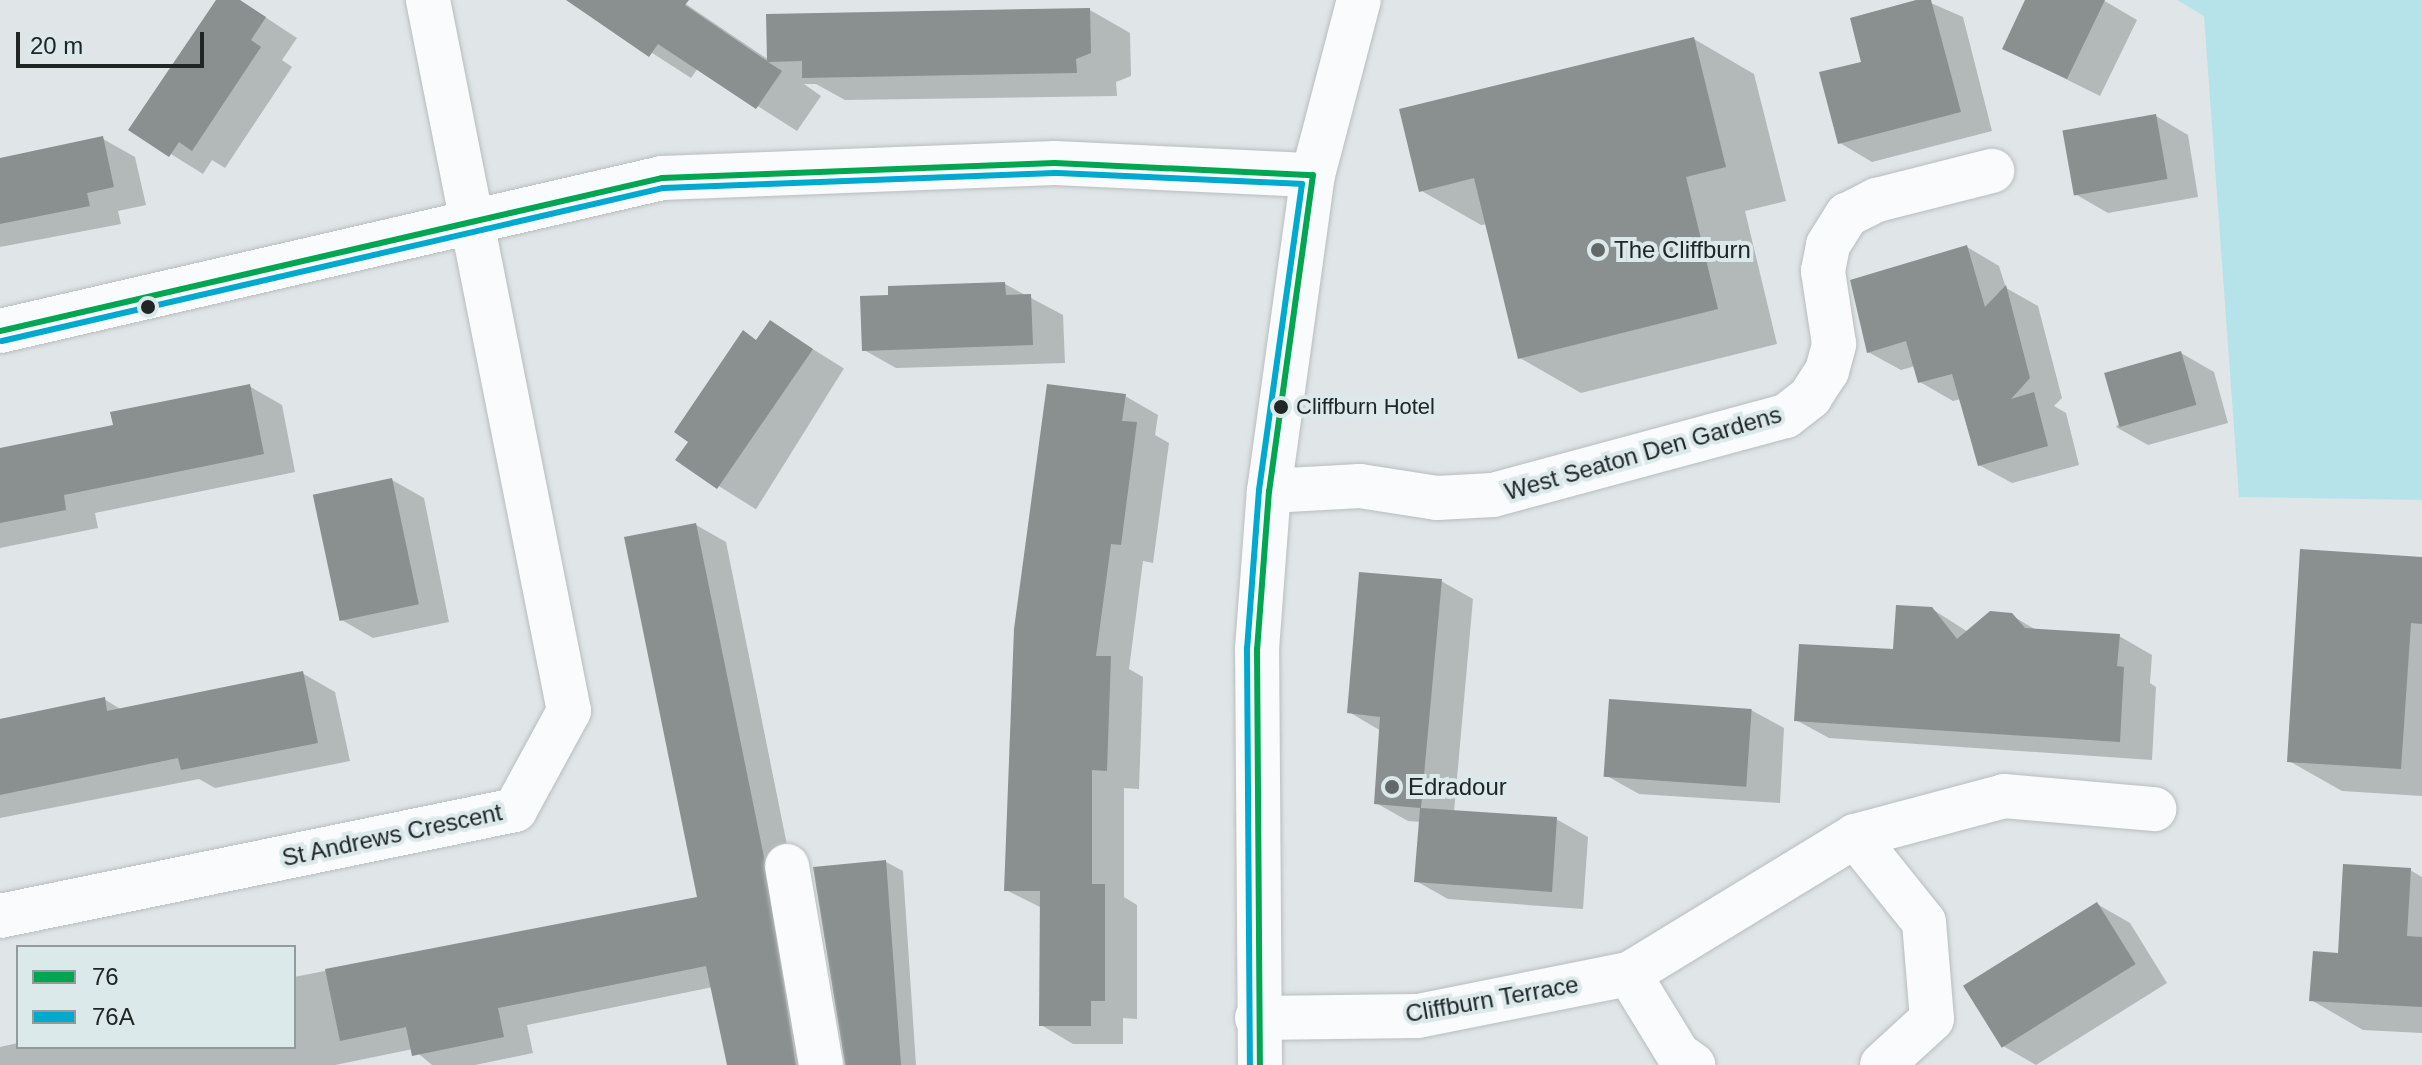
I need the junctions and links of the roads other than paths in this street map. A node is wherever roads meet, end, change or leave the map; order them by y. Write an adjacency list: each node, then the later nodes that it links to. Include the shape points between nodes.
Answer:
1 (428, 0): 5 (street, St Andrews Crescent)
2 (1359, 0): 4 (street)
3 (1992, 171): 7 (street, West Seaton Den Gardens, via 1877,200 1847,215 1828,245 1823,271 1834,344 1827,371 1810,397 1786,416 1493,495 1437,498 1360,486)
4 (1313, 175): 5 (street, via 1055,163 662,178); 7 (street)
5 (470, 223): 6 (street); 11 (street, St Andrews Crescent, via 569,711 515,810)
6 (0, 331)
7 (1269, 491): 13 (street, via 1257,649)
8 (2154, 809): 9 (street, Cliffburn Terrace, via 2004,796)
9 (1855, 836): 12 (street, Cliffburn Terrace); 17 (street, via 1924,922 1932,1019)
10 (787, 866): 14 (street)
11 (0, 916)
12 (1629, 974): 13 (street, Cliffburn Terrace, via 1418,1016); 16 (street, via 1678,1054)
13 (1257, 1018): 15 (street)
14 (821, 1065)
15 (1260, 1065)
16 (1693, 1065)
17 (1882, 1065)

